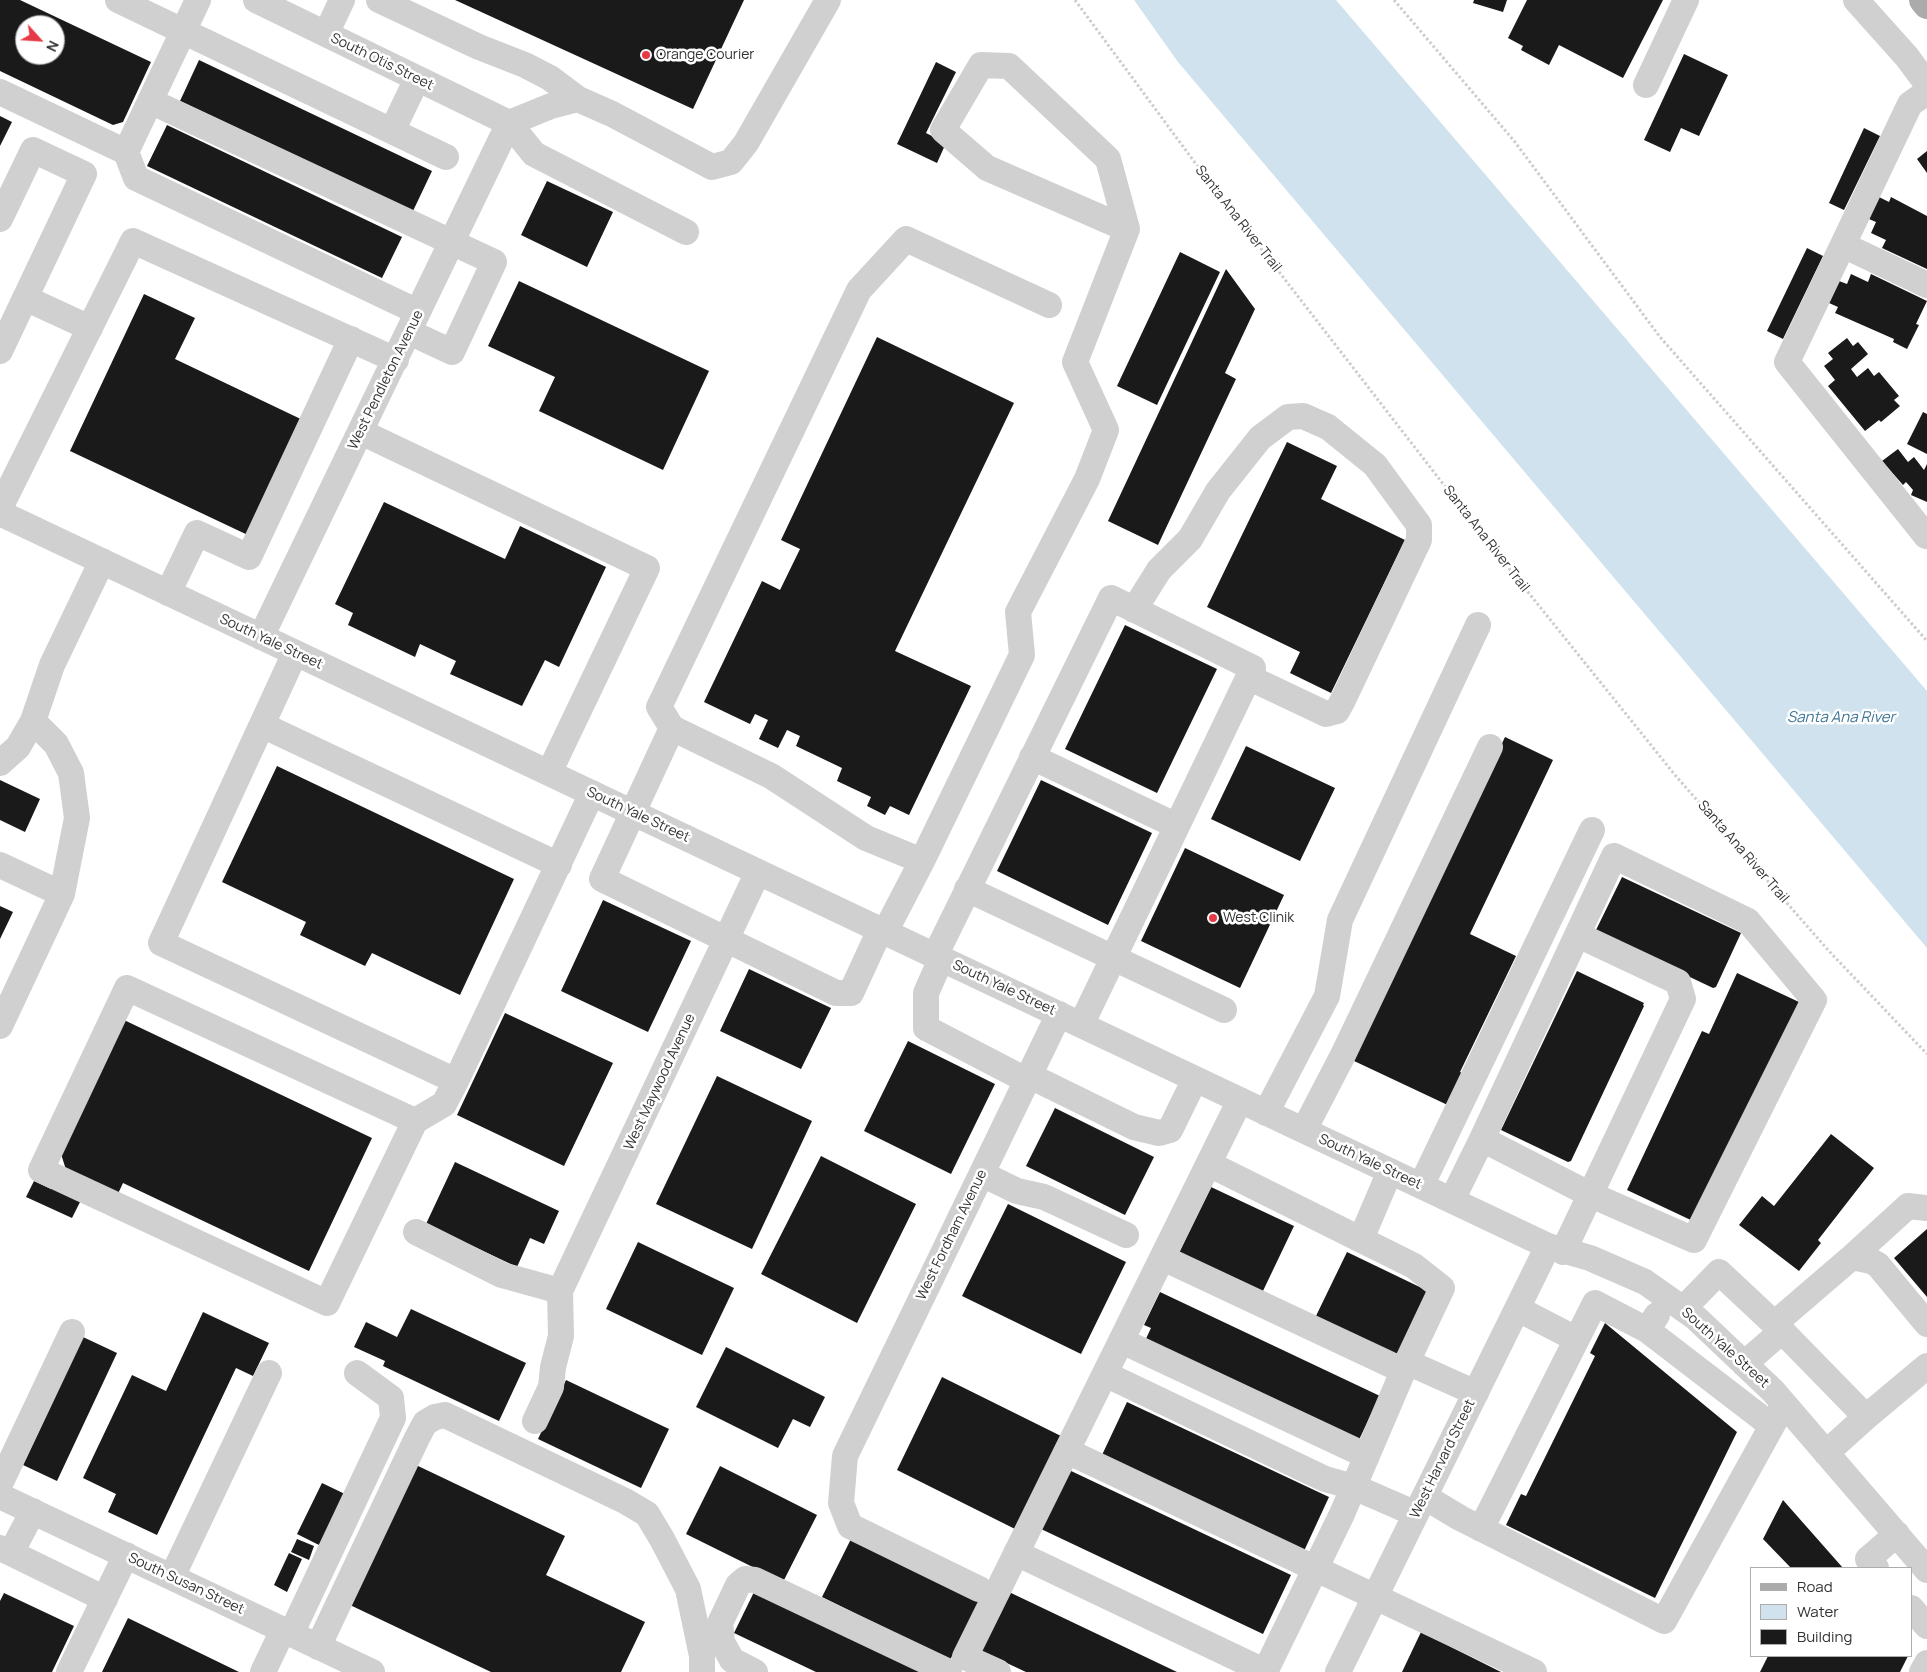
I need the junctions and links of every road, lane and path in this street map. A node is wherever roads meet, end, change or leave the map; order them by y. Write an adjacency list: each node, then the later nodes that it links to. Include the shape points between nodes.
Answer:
1 (118, 0): 13 (street)
2 (198, 0): 13 (street)
3 (256, 0): 14 (street, South Otis Street)
4 (342, 0): 14 (street)
5 (379, 0): 20 (street, via 479,48 525,65 550,78)
6 (828, 0): 20 (street, via 746,143 731,162 712,167)
7 (1074, 0): 78 (path, Santa Ana River Trail, via 1470,519 1675,775 1828,950)
8 (1394, 0): 50 (path, via 1515,142 1660,336)
9 (1686, 0): 17 (street)
10 (1856, 0): 16 (street)
11 (1923, 0): 12 (main road)
12 (1927, 5)
13 (184, 31): 21 (street); 24 (street)
14 (326, 34): 15 (street, South Otis Street)
15 (417, 79): 23 (street, South Otis Street); 24 (street)
16 (1927, 84)
17 (1646, 85)
18 (0, 92): 22 (street)
19 (1927, 92): 32 (street, via 1910,104)
20 (578, 99): 23 (street)
21 (150, 101): 26 (street); 31 (street)
22 (49, 116): 25 (street); 26 (street)
23 (509, 123): 30 (street, via 534,154); 31 (street, West Pendleton Avenue)
24 (392, 131): 27 (street)
25 (33, 150): 28 (street); 34 (street, via 84,174)
26 (126, 152): 36 (street, via 136,178)
27 (446, 157)
28 (0, 219)
29 (1127, 229): 29 (street, via 1108,159 1009,66 981,65 943,130 987,168); 64 (street, via 1075,362 1106,430 1087,480 1018,612 1022,655)
30 (686, 232)
31 (452, 241): 36 (street, West Pendleton Avenue); 36 (street, via 494,262 452,352)
32 (1843, 245): 33 (street); 44 (street, via 1787,362)
33 (1927, 285)
34 (26, 298): 37 (street); 39 (street)
35 (1049, 305): 55 (street, via 906,239 859,290 659,707)
36 (413, 322): 40 (street, West Pendleton Avenue)
37 (90, 328): 38 (street, via 133,241); 42 (street)
38 (351, 339): 40 (street); 46 (street, via 249,557 197,533)
39 (0, 351)
40 (396, 360): 41 (street, West Pendleton Avenue)
41 (361, 432): 49 (street, West Pendleton Avenue); 59 (street, via 647,568)
42 (0, 508)
43 (0, 513): 45 (street, South Yale Street)
44 (1926, 536)
45 (102, 561): 46 (street, South Yale Street); 53 (street, via 52,665)
46 (168, 593): 49 (street, South Yale Street)
47 (1134, 610): 52 (street, via 1252,668); 52 (street, via 1159,570 1190,538 1218,491 1260,438 1288,417 1303,416 1328,427 1375,465 1419,525 1419,540 1336,711 1326,714); 57 (street, via 1111,598)
48 (1478, 625): 83 (street, via 1340,920 1327,996)
49 (261, 636): 51 (street, South Yale Street)
50 (1927, 641)
51 (295, 653): 54 (street); 59 (street, South Yale Street)
52 (1248, 677): 62 (street, West Fordham Avenue)
53 (33, 721): 58 (street, via 18,747); 69 (street, via 56,744 71,773 77,818)
54 (262, 725): 66 (street); 81 (street, via 161,943)
55 (672, 728): 61 (street); 64 (street, via 771,776 866,838)
56 (1490, 747): 85 (street)
57 (1032, 757): 62 (street); 68 (street)
58 (0, 763)
59 (549, 773): 60 (street, South Yale Street)
60 (592, 793): 61 (street, South Yale Street); 66 (street)
61 (632, 812): 67 (street, South Yale Street); 72 (street, via 602,879)
62 (1177, 826): 74 (street, West Fordham Avenue)
63 (1592, 830): 90 (street)
64 (922, 860): 70 (street)
65 (0, 865): 69 (street)
66 (559, 865): 81 (street)
67 (758, 872): 70 (street, South Yale Street); 72 (street, West Maywood Avenue)
68 (967, 889): 73 (street); 74 (street)
69 (62, 894): 77 (street)
70 (883, 931): 72 (street, via 851,993 836,993); 73 (street, South Yale Street)
71 (1578, 935): 86 (street); 91 (street, West Harvard Street, via 1678,982 1683,999); 91 (street, via 1614,856 1748,921 1814,1000 1694,1240)
72 (728, 939): 100 (street, West Maywood Avenue)
73 (938, 957): 76 (street, South Yale Street); 79 (street, via 926,993 926,1028)
74 (1114, 958): 75 (street); 76 (street, West Fordham Avenue)
75 (1224, 1010)
76 (1070, 1020): 79 (street, West Fordham Avenue); 80 (street, South Yale Street)
77 (0, 1026)
78 (1927, 1054)
79 (1029, 1078): 80 (street, via 1134,1127 1159,1133 1170,1130); 89 (street, West Fordham Avenue)
80 (1195, 1079): 82 (street, South Yale Street)
81 (456, 1081): 84 (street, via 444,1104)
82 (1240, 1100): 83 (street, South Yale Street); 87 (street)
83 (1266, 1112): 85 (street, South Yale Street)
84 (415, 1121): 84 (street, via 326,1302 41,1170 126,988)
85 (1304, 1130): 88 (street, South Yale Street)
86 (1482, 1139): 91 (street); 92 (street)
87 (1209, 1164): 96 (street); 99 (street)
88 (1390, 1171): 90 (street, South Yale Street); 96 (street)
89 (982, 1174): 95 (street, via 1017,1191 1044,1197); 136 (street, West Fordham Avenue, via 845,1456 841,1503 850,1526)
90 (1421, 1186): 92 (street, South Yale Street)
91 (1589, 1194): 97 (street, West Harvard Street)
92 (1452, 1200): 97 (street, South Yale Street)
93 (1918, 1207): 98 (street)
94 (416, 1232): 100 (street, via 502,1275)
95 (1126, 1236)
96 (1361, 1240): 111 (street, via 1414,1266 1442,1288)
97 (1556, 1249): 101 (street, South Yale Street, via 1590,1258 1645,1282); 102 (street, West Harvard Street)
98 (1852, 1257): 103 (street, via 1878,1265); 104 (street)
99 (1163, 1258): 108 (street); 111 (street)
100 (560, 1291): 118 (street, via 561,1336 550,1387)
101 (1675, 1303): 104 (street, via 1719,1272); 105 (street); 109 (street, South Yale Street, via 1696,1318)
102 (1518, 1309): 107 (street); 115 (street, West Harvard Street)
103 (1927, 1324)
104 (1778, 1328): 109 (street); 117 (street)
105 (1647, 1330): 107 (street, via 1595,1303); 116 (street)
106 (72, 1332): 122 (street)
107 (1576, 1339): 127 (street)
108 (1122, 1341): 114 (street); 121 (street)
109 (1744, 1364): 116 (street, South Yale Street)
110 (1927, 1366): 117 (street)
111 (1405, 1367): 115 (street); 121 (street)
112 (357, 1372): 141 (street, via 391,1398 393,1418)
113 (269, 1373): 135 (street)
114 (1105, 1374): 119 (street); 123 (street, via 1325,1479)
115 (1476, 1393): 125 (street, West Harvard Street)
116 (1778, 1415): 120 (street, South Yale Street); 127 (street, via 1664,1621)
117 (1866, 1416): 120 (street)
118 (535, 1421)
119 (1067, 1451): 130 (street); 134 (street)
120 (1826, 1453): 128 (street, South Yale Street)
121 (1367, 1456): 123 (street)
122 (0, 1484)
123 (1354, 1487): 125 (street); 134 (street)
124 (0, 1496): 126 (street, South Susan Street)
125 (1420, 1506): 127 (street); 137 (street, West Harvard Street)
126 (32, 1511): 129 (street); 131 (street, South Susan Street)
127 (1481, 1529)
128 (1897, 1534): 132 (street, South Yale Street); 133 (street, via 1868,1560)
129 (5, 1551): 138 (street)
130 (1016, 1553): 151 (street, via 965,1657); 152 (street)
131 (126, 1555): 135 (street, South Susan Street); 138 (street)
132 (1923, 1558)
133 (1875, 1567)
134 (1315, 1569): 137 (street); 152 (street)
135 (172, 1577): 141 (street, South Susan Street)
136 (978, 1589)
137 (1376, 1596): 144 (street, West Harvard Street); 153 (street)
138 (104, 1598): 145 (street)
139 (1912, 1609): 140 (street)
140 (1927, 1626)
141 (287, 1632): 142 (street, South Susan Street); 146 (street)
142 (326, 1658): 147 (street, South Susan Street); 148 (street, via 417,1438 425,1424 445,1415 647,1514 688,1589 702,1656)
143 (1927, 1663): 154 (street)
144 (1341, 1671)
145 (69, 1672)
146 (263, 1672)
147 (372, 1672)
148 (702, 1672)
149 (756, 1672): 150 (street, via 732,1660 722,1642 720,1623 738,1585 745,1579 755,1580)
150 (949, 1672)
151 (998, 1672)
152 (1265, 1672)
153 (1534, 1672)
154 (1922, 1672)

